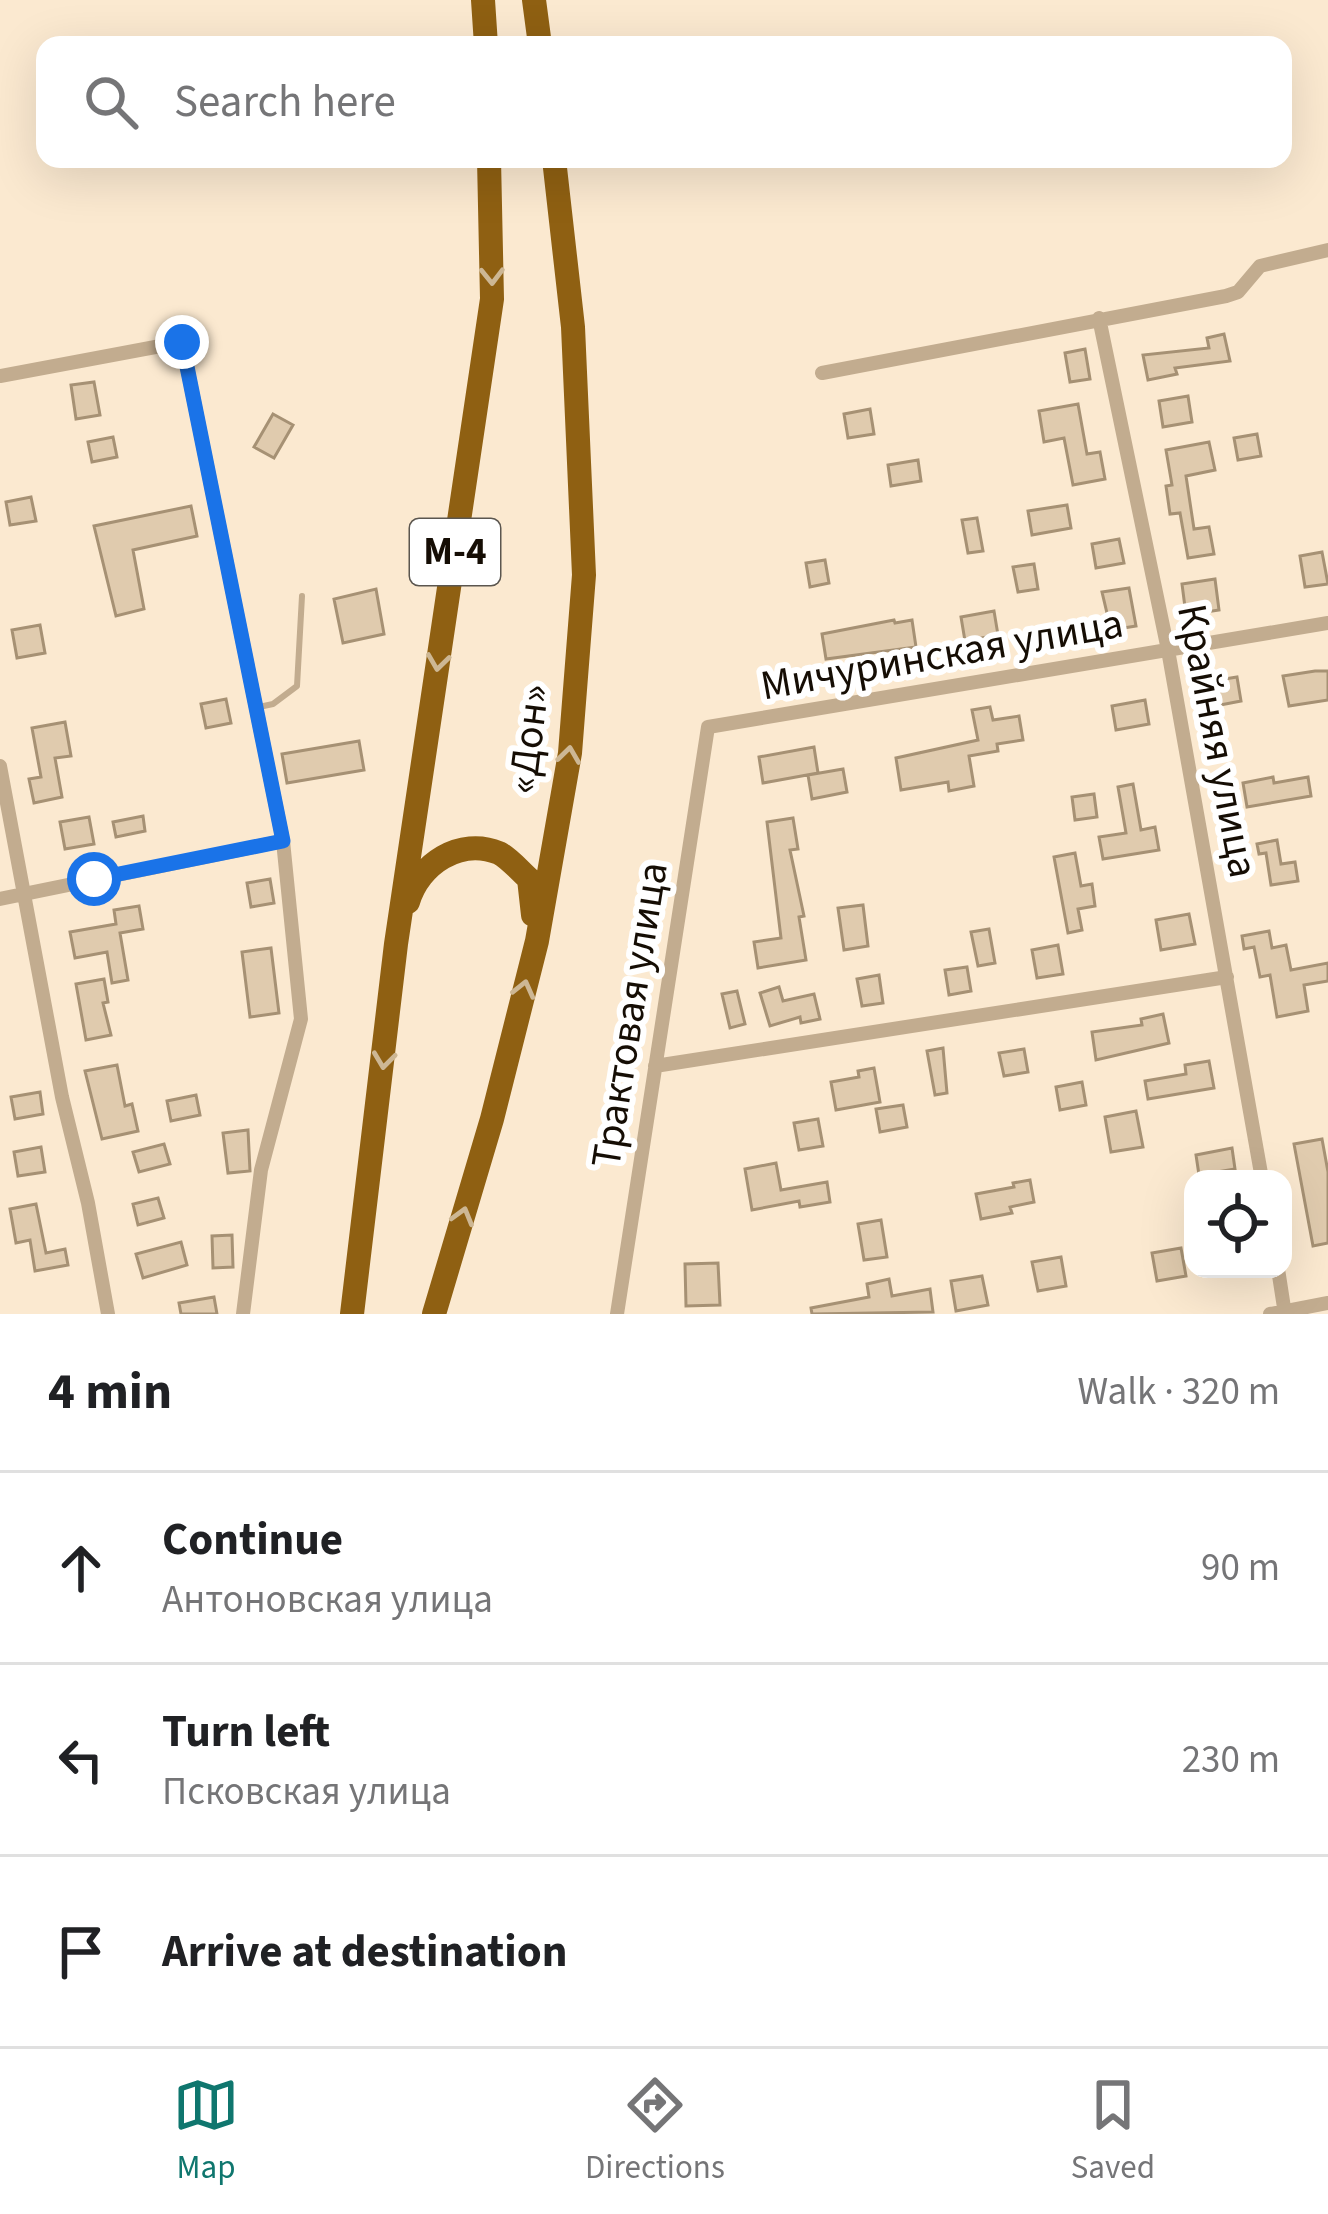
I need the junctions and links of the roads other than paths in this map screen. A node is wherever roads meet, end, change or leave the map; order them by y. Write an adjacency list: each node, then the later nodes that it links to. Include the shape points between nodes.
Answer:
1 (483, 0): 3 (highway)
2 (534, 0): 4 (highway)
3 (485, 36)
4 (539, 36)
5 (489, 168): 21 (highway, М-4, one-way to 21, via 492,299)
6 (555, 168): 20 (highway, «Дон» / М-4, one-way to 6, via 570,753 584,575 574,327)
7 (1328, 250): 8 (street, via 1260,266 1238,292)
8 (1099, 317): 9 (street); 13 (street, Крайняя улица)
9 (822, 373)
10 (0, 376): 14 (street, via 182,342)
11 (302, 596): 14 (lane, via 297,686)
12 (1328, 623): 13 (street, Мичуринская улица)
13 (1168, 650): 15 (street, Мичуринская улица); 22 (street, Крайняя улица)
14 (259, 707): 17 (street)
15 (708, 727): 23 (street, Трактовая улица)
16 (0, 766): 18 (street)
17 (283, 841): 18 (street); 29 (street, via 301,1019 261,1170)
18 (26, 895): 19 (street); 28 (street)
19 (0, 899)
20 (536, 941): 21 (highway, М-4, via 529,879 501,854 463,848 434,862 412,889); 31 (highway, «Дон» / М-4, one-way to 20)
21 (396, 944): 30 (highway, М-4, one-way to 30)
22 (1227, 977): 23 (street); 24 (street, Крайняя улица)
23 (656, 1066): 32 (street, Трактовая улица)
24 (1260, 1170)
25 (1278, 1278): 27 (street)
26 (1328, 1303): 27 (street)
27 (1280, 1313)
28 (108, 1314)
29 (243, 1314)
30 (352, 1314)
31 (434, 1314)
32 (617, 1314)

